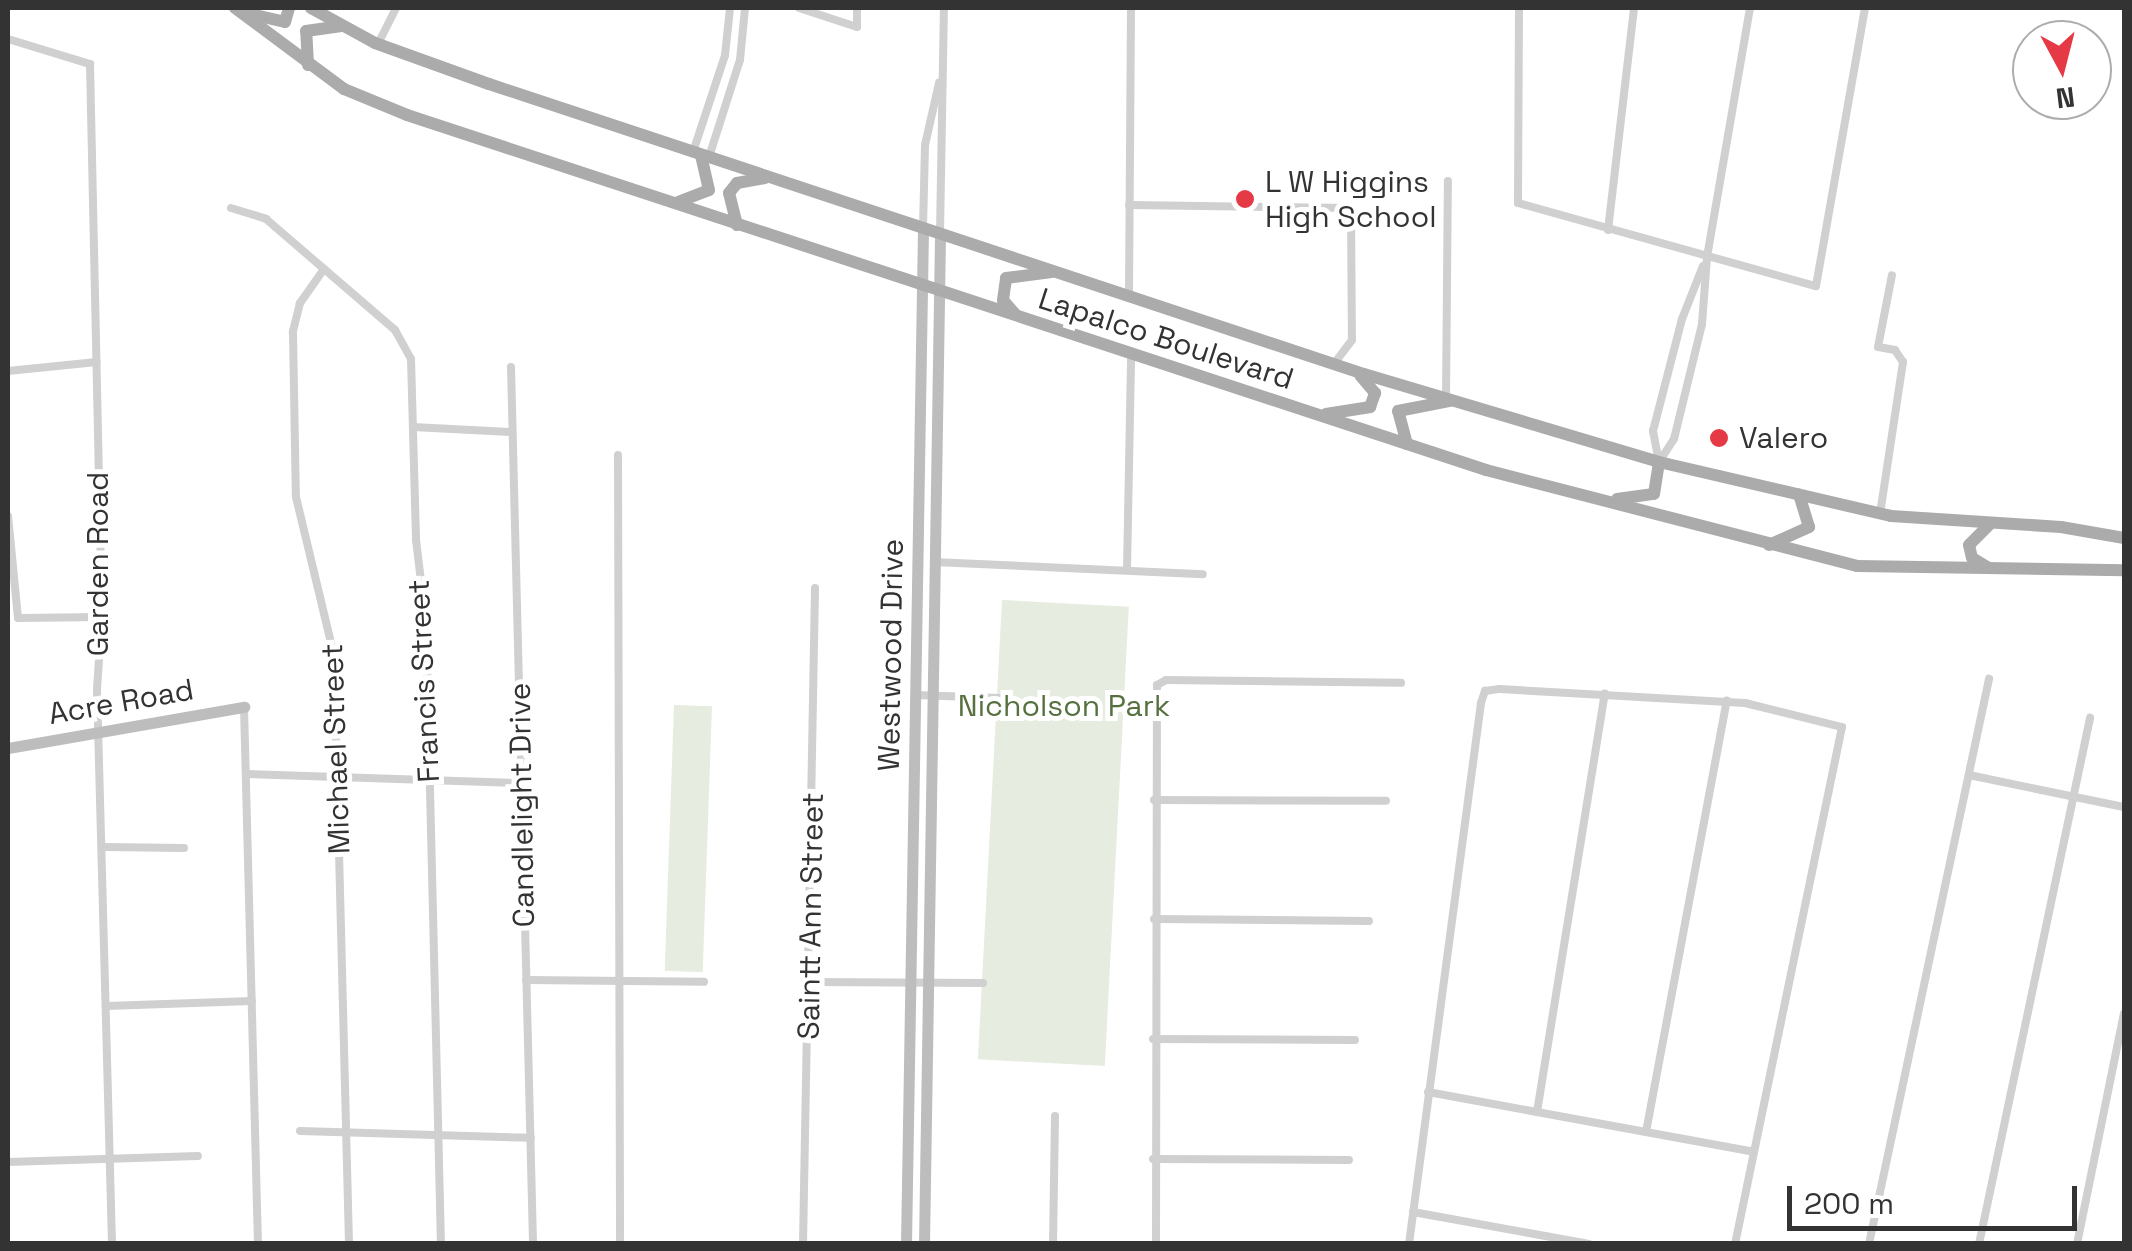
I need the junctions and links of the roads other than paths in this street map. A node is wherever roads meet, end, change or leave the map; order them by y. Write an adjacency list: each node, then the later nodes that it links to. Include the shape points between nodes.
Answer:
1 (289, 8): 14 (main road, via 285,22)
2 (311, 8): 15 (main road, Lapalco Boulevard)
3 (396, 8): 17 (street)
4 (730, 8): 20 (street)
5 (745, 8): 20 (street, via 740,60)
6 (800, 8): 7 (street, via 857,26)
7 (858, 8)
8 (944, 8): 19 (street, Westwood Drive)
9 (1131, 8): 24 (street)
10 (1518, 8): 28 (street, via 1518,203)
11 (1634, 8): 28 (street)
12 (1750, 8): 30 (street)
13 (1866, 8): 30 (street, via 1816,286)
14 (237, 9): 18 (main road, Lapalco Boulevard)
15 (343, 26): 17 (main road, Lapalco Boulevard); 18 (main road, via 306,31)
16 (8, 39): 39 (street, Garden Road, via 90,64)
17 (378, 44): 20 (main road, Lapalco Boulevard)
18 (308, 65): 23 (main road, Lapalco Boulevard, via 407,115)
19 (943, 69): 27 (street, Westwood Drive, via 925,144); 29 (street, Westwood Drive)
20 (701, 155): 21 (main road, Lapalco Boulevard); 23 (main road, via 709,190 693,201)
21 (768, 177): 26 (main road, via 737,183 729,193); 27 (main road, Lapalco Boulevard)
22 (1448, 181): 44 (street)
23 (671, 202): 26 (main road, Lapalco Boulevard)
24 (1129, 205): 36 (street); 40 (street, via 1351,208 1352,340)
25 (231, 208): 31 (street, Francis Street, via 266,219)
26 (737, 225): 34 (main road, Lapalco Boulevard)
27 (923, 228): 29 (main road, Lapalco Boulevard); 34 (street, Westwood Drive)
28 (1608, 230): 30 (street)
29 (940, 232): 32 (main road, Lapalco Boulevard); 35 (street, Westwood Drive)
30 (1707, 257): 50 (street, via 1702,324 1674,439); 50 (street, via 1682,319 1654,432)
31 (324, 269): 46 (street, Francis Street, via 403,339); 78 (street, Michael Street, via 295,317 295,460 303,547 332,629)
32 (1060, 272): 36 (main road, Lapalco Boulevard); 37 (main road, via 1006,278 1003,300)
33 (1892, 275): 53 (street, via 1878,347 1895,350 1903,362)
34 (921, 286): 35 (main road, Lapalco Boulevard); 68 (street, Westwood Drive)
35 (940, 291): 37 (main road, Lapalco Boulevard); 58 (street, Westwood Drive)
36 (1129, 294): 40 (main road, Lapalco Boulevard)
37 (1016, 316): 38 (main road, Lapalco Boulevard)
38 (1131, 353): 45 (main road, Lapalco Boulevard); 61 (street)
39 (96, 362): 43 (street); 64 (street, Garden Road)
40 (1334, 364): 42 (main road, Lapalco Boulevard)
41 (511, 367): 47 (street, Candlelight Drive)
42 (1355, 370): 44 (main road, Lapalco Boulevard); 45 (main road, via 1375,393 1370,407)
43 (8, 371)
44 (1451, 399): 48 (main road, via 1398,410); 50 (main road, Lapalco Boulevard)
45 (1319, 415): 48 (main road, Lapalco Boulevard)
46 (413, 427): 47 (street); 79 (street, Francis Street)
47 (512, 432): 80 (street, Candlelight Drive)
48 (1407, 444): 51 (main road, Lapalco Boulevard)
49 (618, 455): 90 (street)
50 (1659, 462): 51 (main road, via 1657,490 1640,501); 52 (main road, Lapalco Boulevard)
51 (1551, 488): 57 (main road, Lapalco Boulevard)
52 (1799, 494): 53 (main road, Lapalco Boulevard); 57 (main road, via 1809,527)
53 (1880, 514): 55 (main road, Lapalco Boulevard)
54 (8, 516): 64 (street, via 18,618)
55 (1990, 523): 56 (main road, Lapalco Boulevard); 60 (main road, via 1969,545 1972,558)
56 (2124, 538)
57 (1767, 546): 60 (main road, Lapalco Boulevard, via 1857,566)
58 (934, 562): 61 (street); 69 (street, Westwood Drive)
59 (2120, 568): 60 (main road, Lapalco Boulevard)
60 (1991, 569)
61 (1126, 570): 62 (street)
62 (1204, 574)
63 (815, 588): 92 (street, Saintt Ann Street)
64 (102, 617): 74 (street, Garden Road)
65 (1989, 678): 77 (street)
66 (1401, 683): 82 (street, via 1157,686)
67 (1605, 693): 71 (street); 101 (street, via 1485,691); 102 (street)
68 (916, 696): 69 (street); 94 (street, Westwood Drive)
69 (934, 696): 70 (street); 95 (street, Westwood Drive)
70 (999, 698)
71 (1728, 701): 106 (street); 109 (street, via 1842,728)
72 (244, 708): 74 (street, Acre Road); 76 (street)
73 (2090, 718): 81 (street)
74 (100, 732): 75 (street, Acre Road); 85 (street, Garden Road)
75 (8, 748)
76 (246, 774): 78 (street); 96 (street)
77 (1969, 775): 81 (street); 130 (street)
78 (338, 777): 79 (street); 105 (street, Michael Street)
79 (430, 781): 80 (street); 107 (street, Francis Street)
80 (522, 784): 89 (street, Candlelight Drive)
81 (2073, 797): 84 (street); 131 (street)
82 (1154, 800): 83 (street); 87 (street)
83 (1386, 801)
84 (2124, 807)
85 (103, 847): 86 (street); 97 (street, Garden Road)
86 (184, 848)
87 (1154, 919): 88 (street); 99 (street)
88 (1369, 921)
89 (526, 980): 90 (street); 108 (street, Candlelight Drive)
90 (621, 980): 91 (street); 121 (street)
91 (704, 982)
92 (810, 982): 94 (street); 122 (street, Saintt Ann Street)
93 (983, 983): 95 (street)
94 (910, 984): 95 (street); 123 (street, Westwood Drive)
95 (929, 984): 124 (street, Westwood Drive)
96 (252, 1001): 97 (street); 117 (street)
97 (106, 1006): 111 (street, Garden Road)
98 (2124, 1014): 132 (street)
99 (1153, 1038): 100 (street); 112 (street)
100 (1355, 1040)
101 (1428, 1092): 102 (street); 115 (street)
102 (1537, 1112): 106 (street)
103 (1054, 1116): 125 (street)
104 (300, 1130): 105 (street)
105 (346, 1132): 107 (street); 118 (street, Michael Street)
106 (1646, 1132): 109 (street)
107 (438, 1135): 108 (street); 119 (street, Francis Street)
108 (530, 1138): 120 (street, Candlelight Drive)
109 (1754, 1152): 129 (street)
110 (198, 1156): 111 (street)
111 (110, 1158): 114 (street); 116 (street, Garden Road)
112 (1152, 1159): 113 (street); 126 (street)
113 (1349, 1160)
114 (8, 1162)
115 (1413, 1212): 127 (street); 128 (street)
116 (112, 1244)
117 (258, 1244)
118 (349, 1244)
119 (441, 1244)
120 (533, 1244)
121 (620, 1244)
122 (803, 1244)
123 (906, 1244)
124 (924, 1244)
125 (1053, 1244)
126 (1156, 1244)
127 (1408, 1244)
128 (1589, 1244)
129 (1734, 1244)
130 (1869, 1244)
131 (1979, 1244)
132 (2077, 1244)

